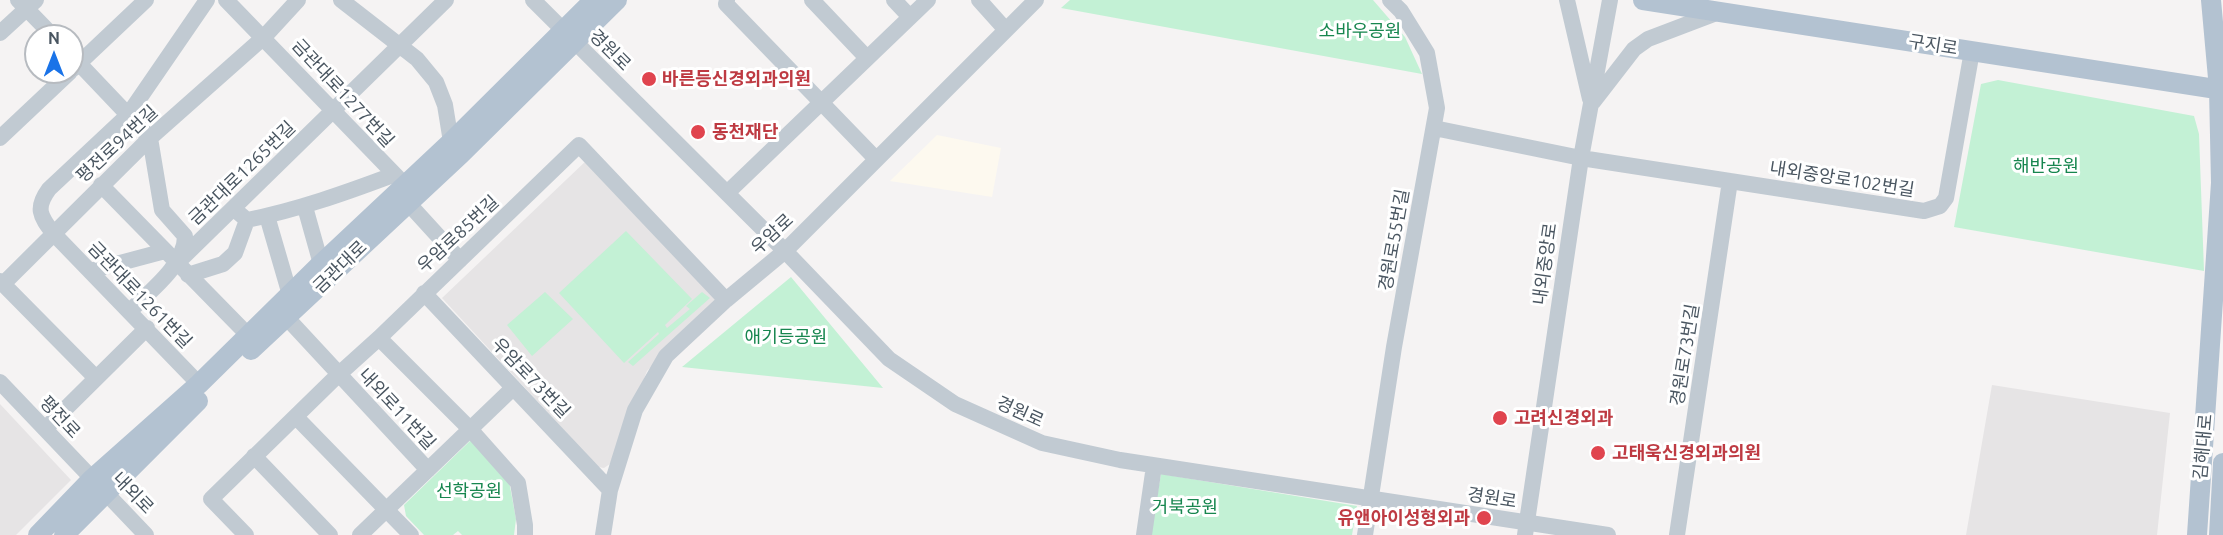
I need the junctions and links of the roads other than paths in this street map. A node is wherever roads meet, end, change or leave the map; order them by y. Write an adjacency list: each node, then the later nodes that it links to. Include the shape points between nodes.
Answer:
1 (146, 0): 32 (street)
2 (207, 0): 40 (street, 금관대로1261번길)
3 (226, 0): 29 (street, 금관대로1277번길)
4 (298, 0): 29 (street, 금관대로1277번길)
5 (341, 0): 30 (street)
6 (446, 0): 30 (street, 금관대로1265번길)
7 (533, 0): 28 (street, 경원로)
8 (594, 0): 28 (main road, 금관대로)
9 (617, 0): 28 (main road, 금관대로)
10 (727, 0): 37 (street, via 726,4)
11 (812, 0): 33 (street)
12 (894, 0): 24 (street)
13 (928, 0): 24 (street)
14 (979, 0): 26 (street)
15 (1036, 0): 26 (street, 우암로)
16 (1390, 0): 41 (street, 경원로55번길, via 1427,53 1437,108)
17 (1567, 0): 38 (street)
18 (1610, 0): 38 (street, 내외중앙로)
19 (1642, 0): 23 (main road, 구지로)
20 (1703, 0): 23 (street)
21 (2211, 0): 36 (main road, 김해대로)
22 (27, 3): 25 (street); 27 (street)
23 (1719, 12): 31 (main road, 구지로); 38 (street, via 1648,39 1634,49)
24 (910, 16): 33 (street)
25 (44, 24)
26 (1005, 29): 46 (street, 우암로)
27 (0, 33)
28 (568, 36): 44 (main road, 금관대로); 49 (main road, 금관대로); 50 (street, 경원로)
29 (264, 37): 39 (street, 금관대로1277번길); 43 (street, 평전로94번길)
30 (398, 46): 39 (street, 금관대로1265번길); 44 (street, via 417,59 436,82 445,105)
31 (1972, 51): 36 (main road, 구지로); 47 (street, 내외중앙로102번길, via 1946,198 1940,206 1924,211)
32 (84, 55)
33 (867, 58): 37 (street)
34 (84, 75): 40 (street)
35 (54, 84): 42 (street)
36 (2221, 89): 100 (main road, 김해대로, via 2221,183)
37 (821, 103): 46 (street); 50 (street)
38 (1591, 105): 45 (street, 내외중앙로)
39 (334, 111): 49 (street, 금관대로1277번길); 52 (street, 금관대로1265번길)
40 (128, 115): 43 (street); 54 (street, 금관대로1261번길, via 43,197 41,218)
41 (1434, 128): 45 (street, 내외중앙로102번길); 84 (street, 경원로55번길)
42 (0, 138)
43 (150, 138): 48 (street, 평전로94번길); 59 (street, via 162,210 186,236)
44 (451, 142): 49 (main road, 금관대로)
45 (1581, 158): 47 (street, 내외중앙로102번길); 86 (street, 내외중앙로)
46 (876, 159): 56 (street, 우암로)
47 (1730, 181): 99 (street, 경원로73번길)
48 (100, 186): 54 (street, 평전로94번길); 55 (street)
49 (402, 188): 51 (street, 금관대로1277번길); 57 (street); 58 (main road, 금관대로); 66 (main road, 금관대로)
50 (727, 193): 56 (street, 경원로)
51 (305, 207): 53 (street, 금관대로1277번길); 58 (street)
52 (240, 215): 53 (street, 금관대로1277번길); 59 (street, 금관대로1265번길); 59 (street, via 234,253 223,264)
53 (267, 216): 63 (street)
54 (53, 233): 60 (street, 금관대로1261번길); 61 (street, 평전로94번길)
55 (165, 251): 59 (street); 60 (street)
56 (785, 251): 64 (street, 우암로); 80 (street, 경원로, via 889,359 955,404 1042,443)
57 (460, 260): 62 (street, 우암로85번길); 64 (street, 우암로85번길, via 579,145)
58 (321, 264): 63 (main road, 금관대로)
59 (183, 269): 65 (street, 금관대로1265번길); 68 (street)
60 (90, 271): 65 (street, 금관대로1261번길)
61 (2, 283): 71 (street, 평전로94번길)
62 (424, 293): 69 (street, 우암로85번길); 74 (street, 우암로73번길)
63 (290, 295): 68 (main road, 금관대로)
64 (726, 300): 83 (street, 우암로, via 666,356 635,410)
65 (130, 311): 67 (street, 금관대로1261번길)
66 (287, 318): 70 (street, 내외로11번길); 82 (main road, 금관대로)
67 (147, 328): 71 (street); 73 (street, 금관대로1261번길)
68 (248, 335): 73 (main road, 금관대로)
69 (379, 338): 70 (street, 우암로85번길); 77 (street, 내외로11번길)
70 (338, 375): 75 (street, 우암로85번길); 81 (street, 내외로11번길)
71 (96, 378): 76 (street)
72 (0, 382): 76 (street, 평전로)
73 (199, 384): 82 (main road, 금관대로)
74 (513, 388): 77 (street, 내외로11번길); 83 (street, 우암로73번길)
75 (296, 417): 78 (street, 우암로85번길); 85 (street)
76 (45, 429): 82 (street, 평전로)
77 (470, 429): 81 (street, 내외로11번길); 94 (street, via 518,483)
78 (254, 456): 90 (street, 우암로85번길, via 211,499); 91 (street)
79 (2223, 463): 101 (main road, 김해대로)
80 (1154, 465): 84 (street, 경원로); 96 (street)
81 (428, 470): 85 (street, 내외로11번길)
82 (99, 486): 87 (main road, 금관대로); 88 (main road, 금관대로); 89 (street, 내외로)
83 (610, 490): 95 (street, 우암로)
84 (1371, 498): 86 (street, 경원로); 97 (street, 경원로55번길)
85 (387, 510): 92 (street, 내외로11번길); 93 (street)
86 (1526, 529): 98 (street, 경원로)
87 (38, 535)
88 (64, 535)
89 (146, 535)
90 (246, 535)
91 (330, 535)
92 (360, 535)
93 (411, 535)
94 (525, 535)
95 (603, 535)
96 (1144, 535)
97 (1365, 535)
98 (1608, 535)
99 (1677, 535)
100 (2197, 535)
101 (2219, 535)

